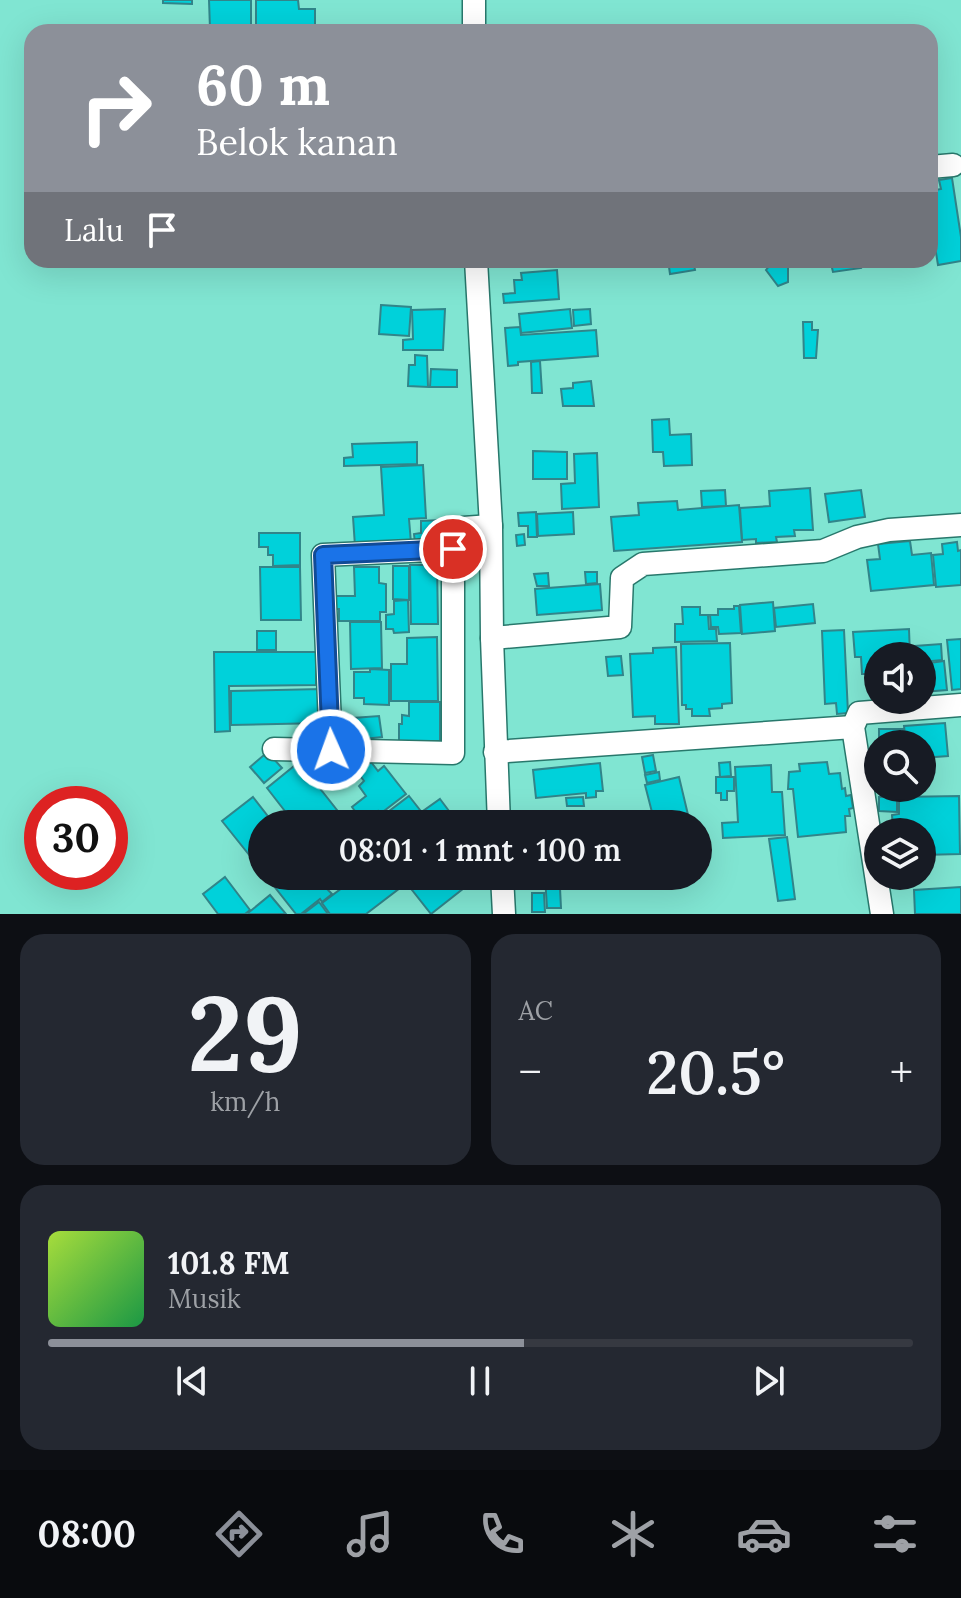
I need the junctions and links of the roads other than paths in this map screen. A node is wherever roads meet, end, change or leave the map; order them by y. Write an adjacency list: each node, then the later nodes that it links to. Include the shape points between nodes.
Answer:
1 (474, 0): 2 (street)
2 (474, 24)
3 (953, 165): 4 (street)
4 (938, 166)
5 (476, 268): 7 (street)
6 (961, 525): 9 (street, via 889,530 823,551 643,564 622,578 620,627)
7 (491, 526): 8 (street, via 463,528); 9 (street)
8 (453, 549): 13 (street, via 323,555); 13 (street, via 453,753)
9 (492, 638): 14 (street)
10 (961, 705): 11 (street, via 859,713)
11 (853, 727): 14 (street); 18 (street)
12 (274, 749): 13 (street)
13 (331, 750)
14 (495, 752): 15 (street)
15 (498, 810)
16 (503, 890): 17 (street)
17 (504, 914)
18 (882, 914)

